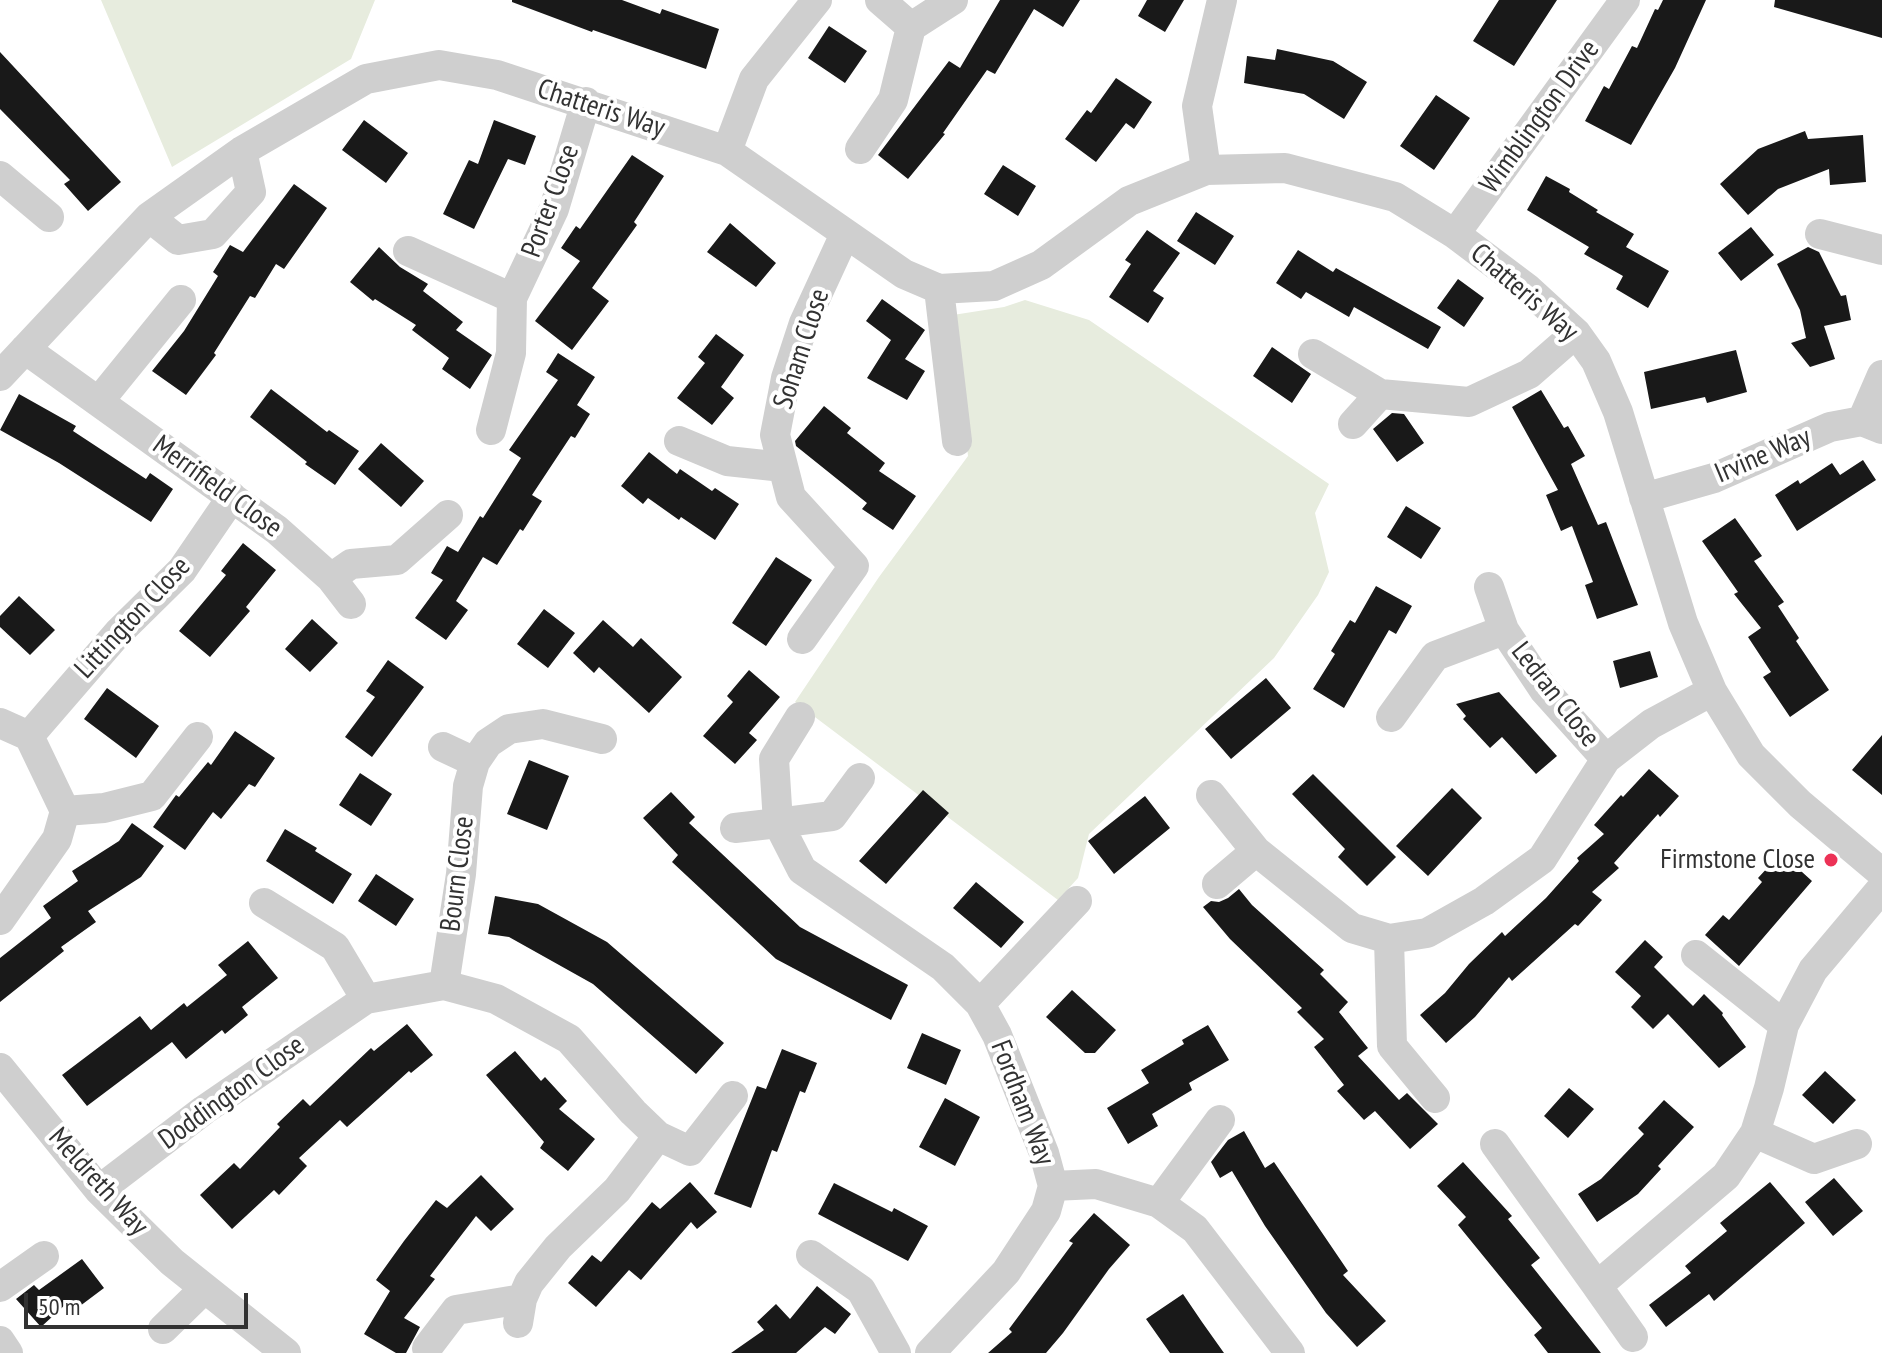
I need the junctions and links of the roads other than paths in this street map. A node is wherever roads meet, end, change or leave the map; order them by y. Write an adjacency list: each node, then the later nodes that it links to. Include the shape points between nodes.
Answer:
1 (817, 0): 10 (street, via 754,79)
2 (880, 0): 6 (street)
3 (953, 0): 6 (street)
4 (1222, 0): 11 (street, via 1197,106)
5 (1625, 0): 16 (street, Wimblington Drive)
6 (911, 27): 8 (street, via 893,100)
7 (586, 102): 9 (street, Chatteris Way, via 497,75 439,65 366,79); 10 (street, Chatteris Way); 21 (street, Porter Close, via 554,209)
8 (860, 149)
9 (242, 151): 14 (street, Chatteris Way); 14 (street, via 251,192 213,234 178,240)
10 (727, 151): 15 (street, Chatteris Way)
11 (1206, 170): 16 (street, Chatteris Way, via 1285,168 1395,197); 20 (street, Chatteris Way, via 1129,201 1030,271 994,286)
12 (0, 176): 13 (street)
13 (49, 217)
14 (149, 217): 24 (street, Chatteris Way)
15 (845, 234): 20 (street, Chatteris Way, via 904,274); 35 (street, Soham Close, via 804,323 786,378 775,435)
16 (1455, 234): 23 (street, Chatteris Way)
17 (1820, 234): 18 (street)
18 (1882, 250)
19 (408, 251): 21 (street)
20 (939, 289): 34 (street)
21 (512, 298): 32 (street, Porter Close, via 511,353)
22 (181, 300): 29 (street)
23 (1576, 333): 28 (street, via 1529,374 1469,402); 37 (street, Chatteris Way, via 1596,361 1618,412)
24 (25, 349): 27 (street, Chatteris Way); 29 (street, Merrifield Close)
25 (1313, 354): 28 (street)
26 (1882, 375): 31 (street)
27 (0, 376)
28 (1380, 394): 30 (street)
29 (99, 401): 36 (street, Merrifield Close)
30 (1353, 424)
31 (1872, 425): 37 (street, Irvine Way, via 1830,427 1714,478)
32 (491, 430)
33 (679, 441): 35 (street, via 727,461)
34 (957, 441)
35 (783, 467): 43 (street, Soham Close, via 782,507 854,566)
36 (232, 497): 39 (street, Merrifield Close); 48 (street, Littington Close, via 182,570 118,633)
37 (1644, 498): 44 (street, Chatteris Way, via 1683,623)
38 (448, 515): 39 (street, via 397,560 351,564)
39 (331, 578): 41 (street, Merrifield Close)
40 (1489, 587): 42 (street, Ledran Close)
41 (351, 604)
42 (1504, 630): 46 (street, Ledran Close, via 1435,656); 52 (street, Ledran Close, via 1544,690)
43 (802, 639)
44 (1712, 691): 52 (street, Ledran Close, via 1651,724); 60 (street, Chatteris Way, via 1751,755)
45 (800, 717): 57 (street, Fordham Way, via 774,759)
46 (1391, 717)
47 (0, 723): 48 (street)
48 (29, 736): 56 (street)
49 (198, 737): 56 (street, via 152,796)
50 (602, 739): 53 (street, via 543,724 509,729 488,743)
51 (443, 747): 53 (street)
52 (1606, 759): 66 (street, Ledran Close, via 1542,859 1427,933)
53 (475, 762): 68 (street, Bourn Close)
54 (860, 778): 57 (street, via 832,816)
55 (1211, 795): 59 (street, Ledran Close)
56 (65, 811): 65 (street, via 57,839)
57 (778, 823): 58 (street); 70 (street, Fordham Way, via 802,870 943,967)
58 (735, 828)
59 (1256, 851): 61 (street); 66 (street, Ledran Close, via 1352,928)
60 (1882, 873)
61 (1217, 884)
62 (1882, 888): 71 (street, via 1813,970)
63 (1077, 901): 70 (street, Fordham Way)
64 (264, 903): 69 (street, via 335,947)
65 (0, 920)
66 (1389, 939): 74 (street, via 1392,1046)
67 (1696, 955): 71 (street)
68 (444, 985): 69 (street, Doddington Close); 77 (street, Doddington Close, via 496,999 569,1039)
69 (366, 999): 81 (street, Doddington Close)
70 (980, 1004): 80 (street, Fordham Way, via 1039,1138)
71 (1784, 1025): 76 (street)
72 (0, 1068): 81 (street, Meldreth Way)
73 (733, 1096): 77 (street, Doddington Close, via 690,1151)
74 (1435, 1098)
75 (1220, 1120): 82 (street)
76 (1755, 1133): 79 (street, via 1814,1159); 85 (street, via 1726,1176)
77 (658, 1136): 91 (street, via 617,1190 529,1283 520,1311 456,1310)
78 (1495, 1144): 85 (street)
79 (1857, 1144)
80 (1053, 1186): 82 (street, via 1096,1184); 95 (street, Fordham Way, via 1046,1211 1006,1272)
81 (99, 1190): 87 (street, Meldreth Way)
82 (1159, 1203): 96 (street, via 1195,1229)
83 (811, 1255): 94 (street, via 861,1290)
84 (44, 1256): 86 (street)
85 (1597, 1286): 89 (street)
86 (0, 1287)
87 (204, 1289): 88 (street); 93 (street, Meldreth Way)
88 (163, 1329)
89 (1633, 1337)
90 (0, 1341): 92 (street)
91 (427, 1348)
92 (8, 1353)
93 (286, 1353)
94 (896, 1353)
95 (930, 1353)
96 (1290, 1353)

